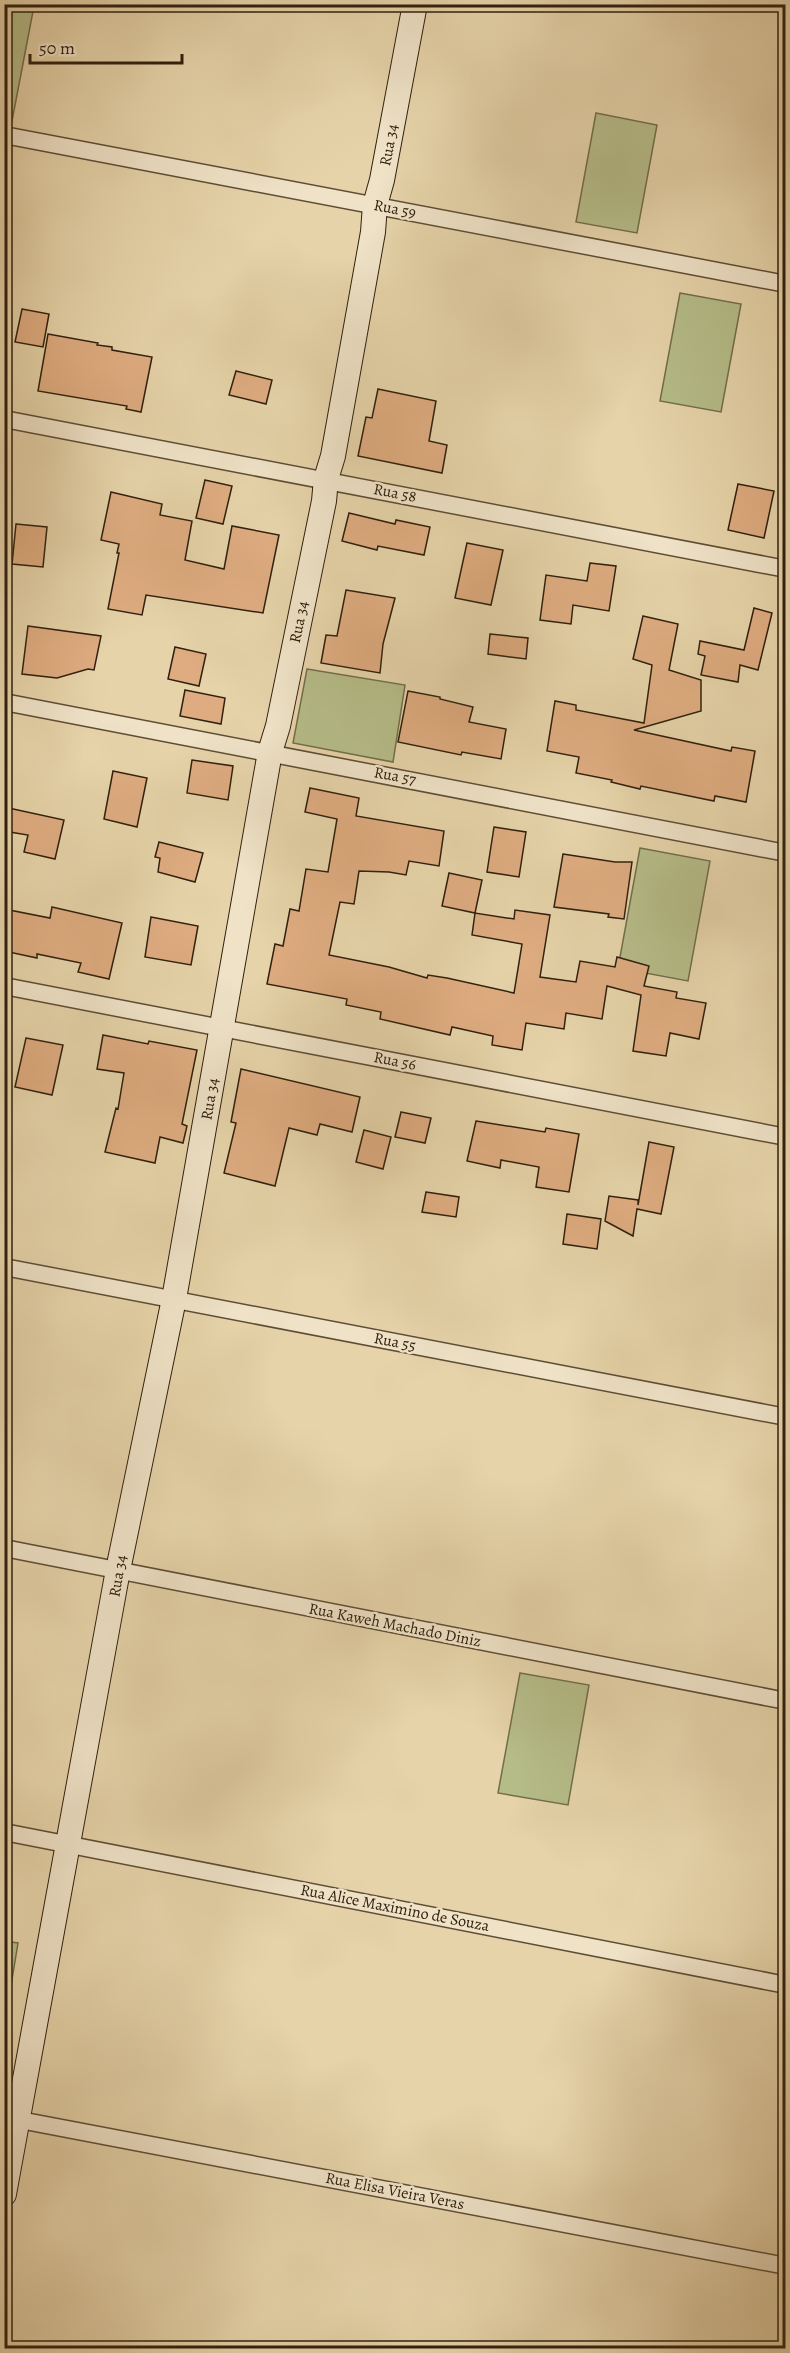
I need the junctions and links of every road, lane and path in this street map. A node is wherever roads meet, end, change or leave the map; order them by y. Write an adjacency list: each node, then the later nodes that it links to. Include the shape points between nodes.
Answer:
1 (415, 4): 3 (street, Rua 34)
2 (4, 135): 3 (street, Rua 59)
3 (375, 205): 4 (street, Rua 59); 6 (street, Rua 34)
4 (786, 284)
5 (4, 419): 6 (street, Rua 58)
6 (326, 479): 7 (street, Rua 58); 9 (street, Rua 34)
7 (786, 569)
8 (4, 702): 9 (street, Rua 57)
9 (270, 752): 10 (street, Rua 57); 12 (street, Rua 34)
10 (786, 853)
11 (4, 986): 12 (street, Rua 56)
12 (220, 1027): 13 (street, Rua 56); 15 (street, Rua 34)
13 (786, 1137)
14 (4, 1267): 15 (street, Rua 55)
15 (174, 1299): 16 (street, Rua 55); 18 (street, Rua 34)
16 (786, 1417)
17 (4, 1548): 18 (street, Rua Kaweh Machado Diniz)
18 (118, 1570): 19 (street, Rua Kaweh Machado Diniz); 21 (street, Rua 34)
19 (786, 1701)
20 (4, 1832): 21 (street, Rua Alice Maximino de Souza)
21 (69, 1844): 22 (street, Rua Alice Maximino de Souza); 23 (street, Rua 34)
22 (786, 1985)
23 (12, 2118): 24 (street, Rua 34); 25 (street, Rua Elisa Vieira Veras)
24 (4, 2194)
25 (786, 2266)

